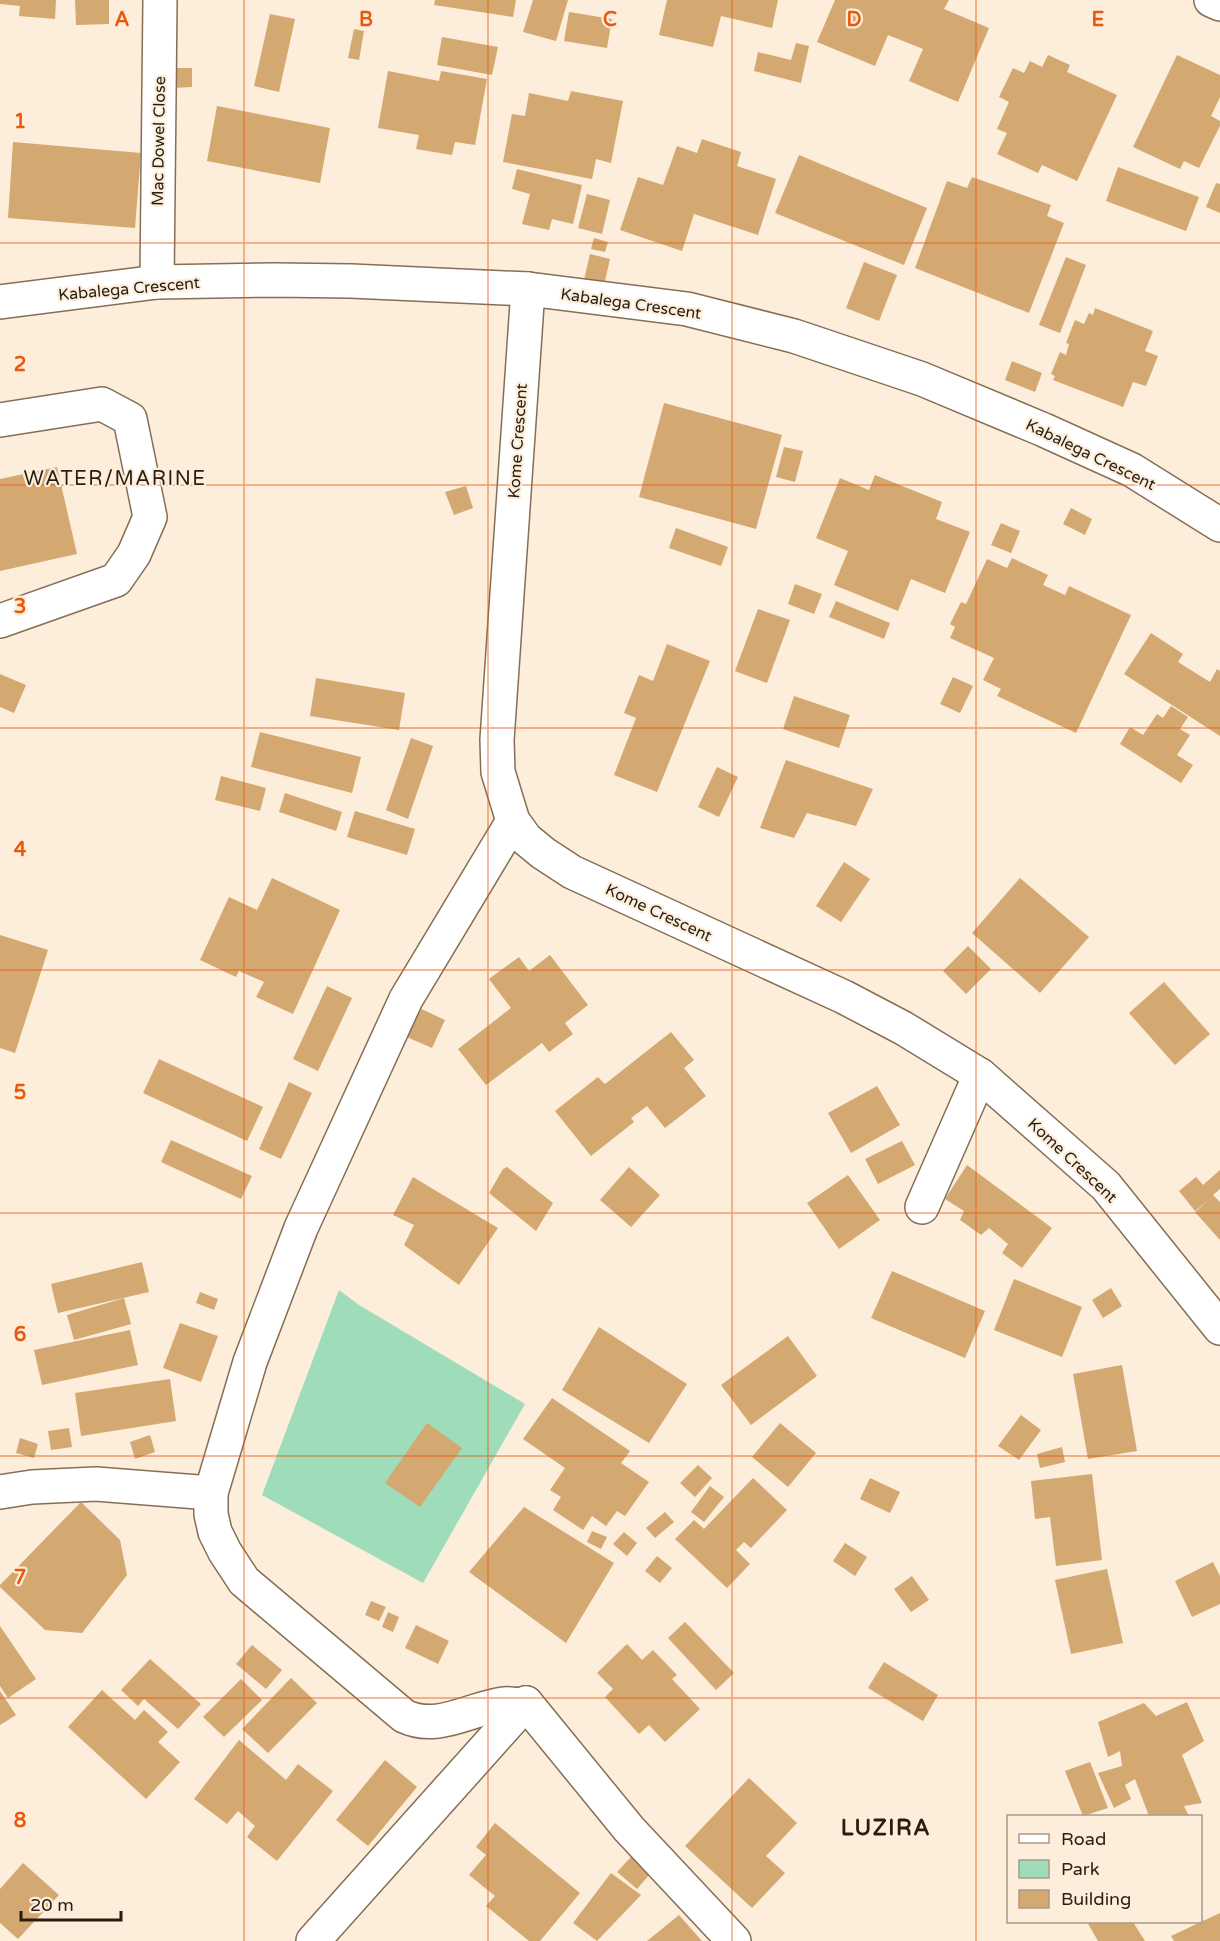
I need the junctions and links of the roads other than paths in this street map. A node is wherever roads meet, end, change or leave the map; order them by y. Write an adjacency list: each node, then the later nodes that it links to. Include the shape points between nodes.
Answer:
1 (160, 0): 4 (street, Mac Dowel Close)
2 (1211, 0): 3 (street)
3 (1220, 4)
4 (157, 282): 5 (street, Kabalega Crescent, via 351,281); 6 (street, Kabalega Crescent)
5 (528, 289): 8 (street, Kabalega Crescent, via 687,309 805,340 922,379 1044,430); 10 (street, Kome Crescent, via 497,740 498,772)
6 (0, 302)
7 (0, 420): 9 (street, via 102,404 130,419 150,517 134,554 116,580)
8 (1217, 513)
9 (0, 621)
10 (513, 821): 11 (street, Kome Crescent, via 526,839 572,872 844,997); 15 (street, via 406,999 301,1228 250,1362)
11 (980, 1075): 12 (street); 13 (street, Kome Crescent, via 1106,1186)
12 (922, 1207)
13 (1216, 1315)
14 (0, 1492): 15 (street, via 96,1484)
15 (211, 1493): 16 (street, via 215,1532 244,1581 404,1716 430,1723 505,1704)
16 (526, 1703): 17 (street); 18 (street, via 629,1829)
17 (313, 1941)
18 (734, 1941)

